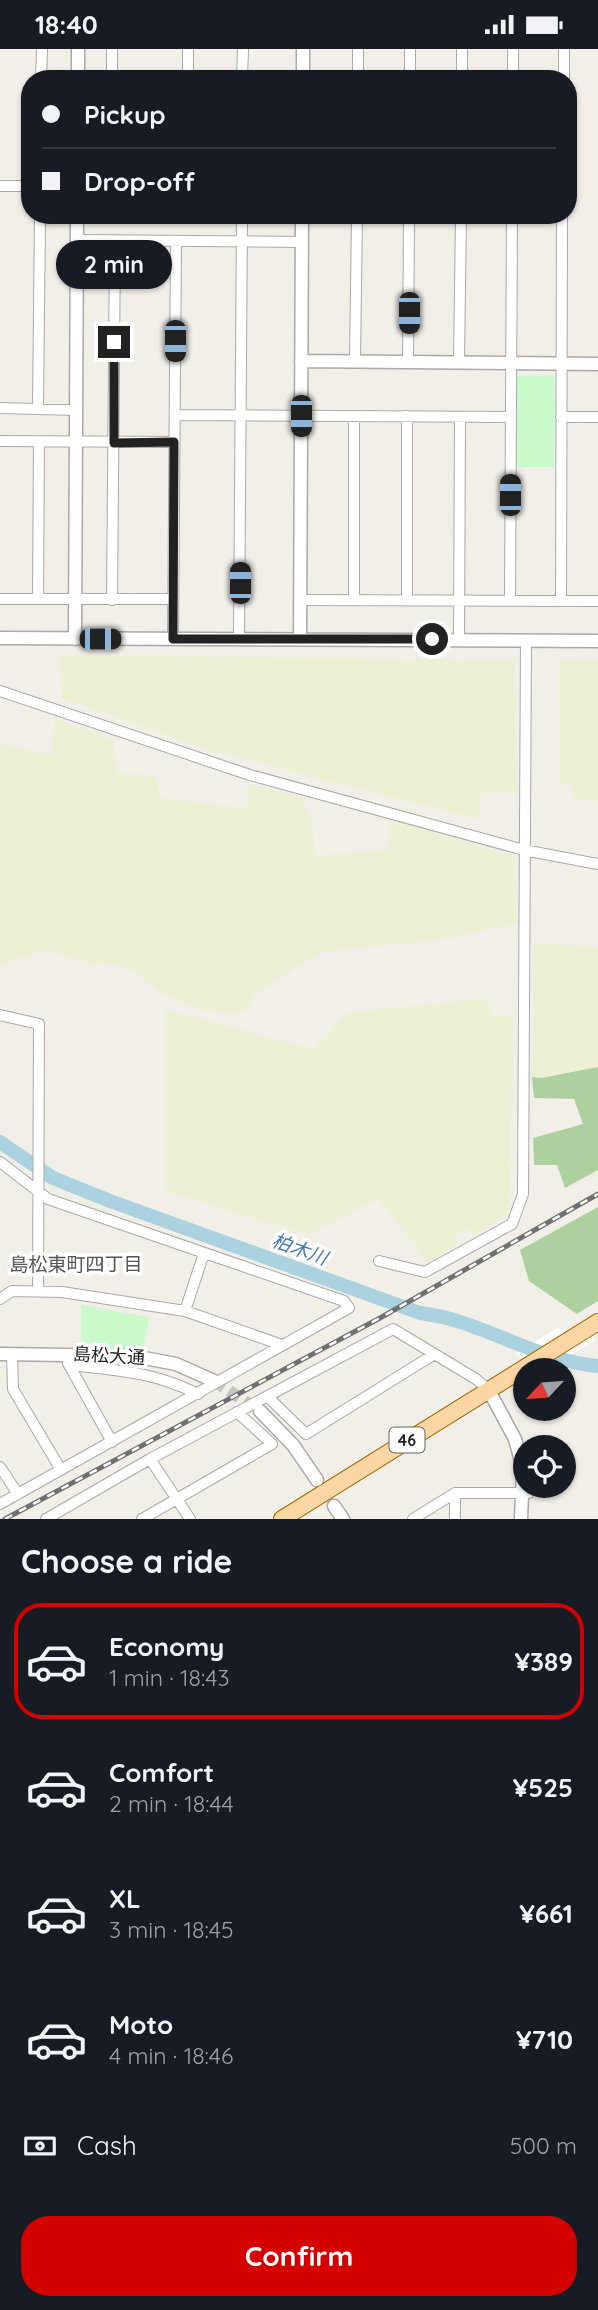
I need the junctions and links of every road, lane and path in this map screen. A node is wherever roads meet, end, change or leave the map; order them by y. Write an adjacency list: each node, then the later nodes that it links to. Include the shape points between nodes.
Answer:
1 (42, 49): 12 (street)
2 (78, 49): 13 (street)
3 (112, 49): 14 (street)
4 (188, 49): 15 (street)
5 (243, 49): 16 (street)
6 (303, 49): 17 (street)
7 (358, 49): 18 (street)
8 (410, 49): 19 (street)
9 (462, 49): 20 (street)
10 (513, 49): 21 (street)
11 (564, 49): 22 (street)
12 (41, 70)
13 (78, 70)
14 (112, 70)
15 (188, 70)
16 (242, 70)
17 (303, 70)
18 (358, 70)
19 (410, 70)
20 (462, 70)
21 (513, 70)
22 (564, 70)
23 (0, 186): 24 (street)
24 (21, 186)
25 (40, 224): 47 (street)
26 (77, 224): 34 (street)
27 (242, 224): 37 (street)
28 (302, 224): 38 (street)
29 (357, 224): 40 (street)
30 (409, 224): 41 (street)
31 (461, 224): 42 (street)
32 (512, 224): 43 (street)
33 (562, 224): 45 (street)
34 (77, 240): 35 (street); 48 (street)
35 (115, 242): 36 (street); 62 (street)
36 (176, 242): 37 (street); 49 (street)
37 (242, 242): 38 (street); 50 (street)
38 (302, 242): 39 (street)
39 (301, 361): 40 (street); 51 (street)
40 (355, 361): 41 (street)
41 (408, 362): 42 (street)
42 (459, 362): 43 (street)
43 (511, 363): 45 (street); 55 (street)
44 (598, 363): 45 (street)
45 (562, 364): 56 (street)
46 (0, 408): 47 (street)
47 (38, 408): 48 (street)
48 (76, 410): 61 (street)
49 (174, 415): 50 (street); 60 (street)
50 (241, 415): 51 (street); 76 (street)
51 (301, 416): 52 (street); 68 (street)
52 (354, 416): 53 (street); 69 (street)
53 (407, 416): 54 (street); 70 (street)
54 (460, 417): 55 (street); 72 (street)
55 (510, 417): 71 (street)
56 (562, 417): 57 (street); 73 (street)
57 (598, 417)
58 (0, 442): 59 (street)
59 (39, 442): 61 (street); 64 (street)
60 (174, 442): 62 (street); 66 (street)
61 (75, 443): 62 (street); 65 (street)
62 (114, 443): 67 (street)
63 (0, 599): 64 (street)
64 (38, 599): 65 (street)
65 (74, 599): 67 (street); 78 (street)
66 (173, 599): 67 (street); 79 (street)
67 (112, 600)
68 (300, 600): 69 (street); 77 (street)
69 (354, 600): 70 (street)
70 (407, 600): 72 (street)
71 (510, 600): 72 (street); 73 (street)
72 (458, 601): 80 (street)
73 (561, 601): 74 (street)
74 (598, 601)
75 (0, 638): 78 (street)
76 (239, 638): 77 (street); 79 (street)
77 (300, 638): 80 (street)
78 (75, 639): 79 (street)
79 (173, 639)
80 (459, 639): 81 (street)
81 (526, 640): 82 (street); 84 (street)
82 (598, 641)
83 (0, 691): 84 (street, via 224,767)
84 (524, 850): 85 (street); 90 (street, via 520,1204 512,1224 425,1272)
85 (598, 865)
86 (0, 1015): 88 (street, via 39,1024)
87 (0, 1162): 88 (street)
88 (37, 1185): 89 (street, via 48,1199); 91 (street)
89 (204, 1253): 93 (street); 95 (street, via 344,1301 349,1308)
90 (379, 1261)
91 (38, 1290): 92 (street, via 12,1291); 93 (street)
92 (0, 1299)
93 (185, 1311): 95 (street)
94 (598, 1322): 100 (main road, 46)
95 (282, 1345): 101 (street)
96 (6, 1354): 98 (street, 島松大通); 109 (street, via 13,1388)
97 (433, 1355): 100 (street); 102 (street, via 393,1329); 102 (street, via 306,1434)
98 (66, 1360): 99 (street, 島松大通, via 159,1359); 101 (street, via 170,1380); 106 (street)
99 (214, 1381)
100 (488, 1389): 105 (street); 123 (main road, 46)
101 (198, 1394): 106 (street)
102 (268, 1397): 104 (street)
103 (260, 1411): 110 (street, via 293,1445)
104 (237, 1412): 107 (street); 116 (street, via 272,1444)
105 (513, 1435)
106 (112, 1442): 109 (street)
107 (150, 1459): 116 (street); 119 (street)
108 (0, 1467): 113 (street)
109 (61, 1470): 113 (street)
110 (317, 1480)
111 (513, 1491): 112 (street)
112 (456, 1493): 125 (street); 126 (street)
113 (18, 1494): 117 (street)
114 (525, 1498): 127 (street)
115 (527, 1498): 128 (street)
116 (177, 1499): 121 (street); 122 (street)
117 (0, 1504)
118 (334, 1506): 124 (street)
119 (58, 1516): 120 (street)
120 (46, 1519)
121 (142, 1519)
122 (190, 1519)
123 (282, 1519)
124 (343, 1519)
125 (413, 1519)
126 (455, 1519)
127 (521, 1519)
128 (529, 1519)

